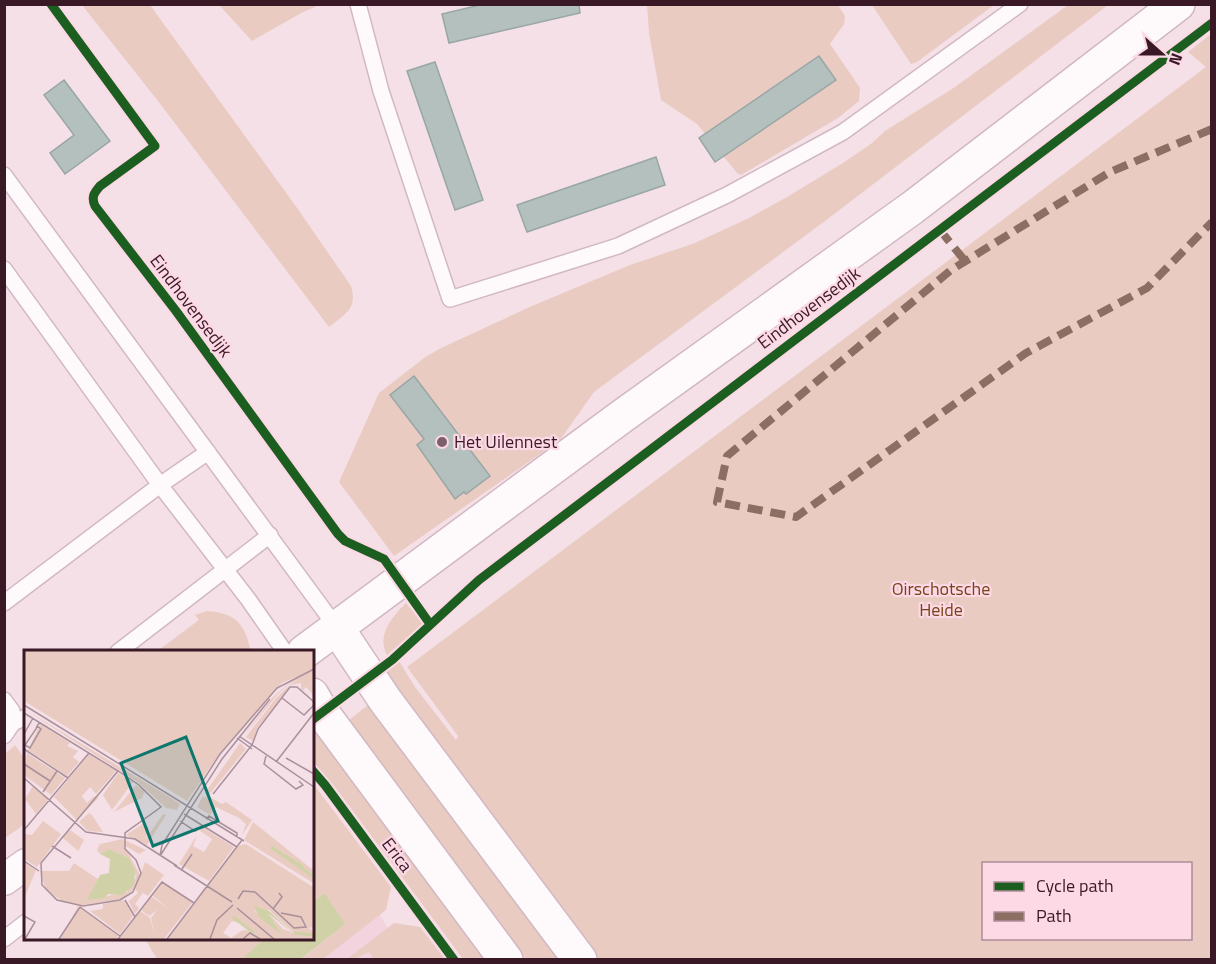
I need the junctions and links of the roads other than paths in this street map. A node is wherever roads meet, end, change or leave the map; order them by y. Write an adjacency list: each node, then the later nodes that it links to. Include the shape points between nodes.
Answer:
1 (358, 4): 2 (lane, via 381,91 450,298 618,246 727,195 843,132)
2 (1020, 4)
3 (1178, 4): 11 (street, Eindhovensedijk, via 912,208)
4 (4, 175): 6 (lane)
5 (4, 269): 7 (lane)
6 (208, 452): 7 (lane); 8 (lane)
7 (160, 485): 9 (lane); 10 (lane)
8 (270, 536): 9 (lane); 11 (lane)
9 (226, 570): 12 (lane); 13 (lane)
10 (4, 603)
11 (337, 628): 14 (street, Eindhovensedijk); 24 (street, via 385,700)
12 (121, 650)
13 (284, 650)
14 (307, 650)
15 (314, 698): 23 (street, Erica)
16 (4, 700): 17 (lane)
17 (20, 720): 18 (lane)
18 (4, 736)
19 (24, 865): 20 (street)
20 (4, 880)
21 (24, 924): 22 (lane)
22 (4, 939)
23 (506, 960)
24 (580, 960)

